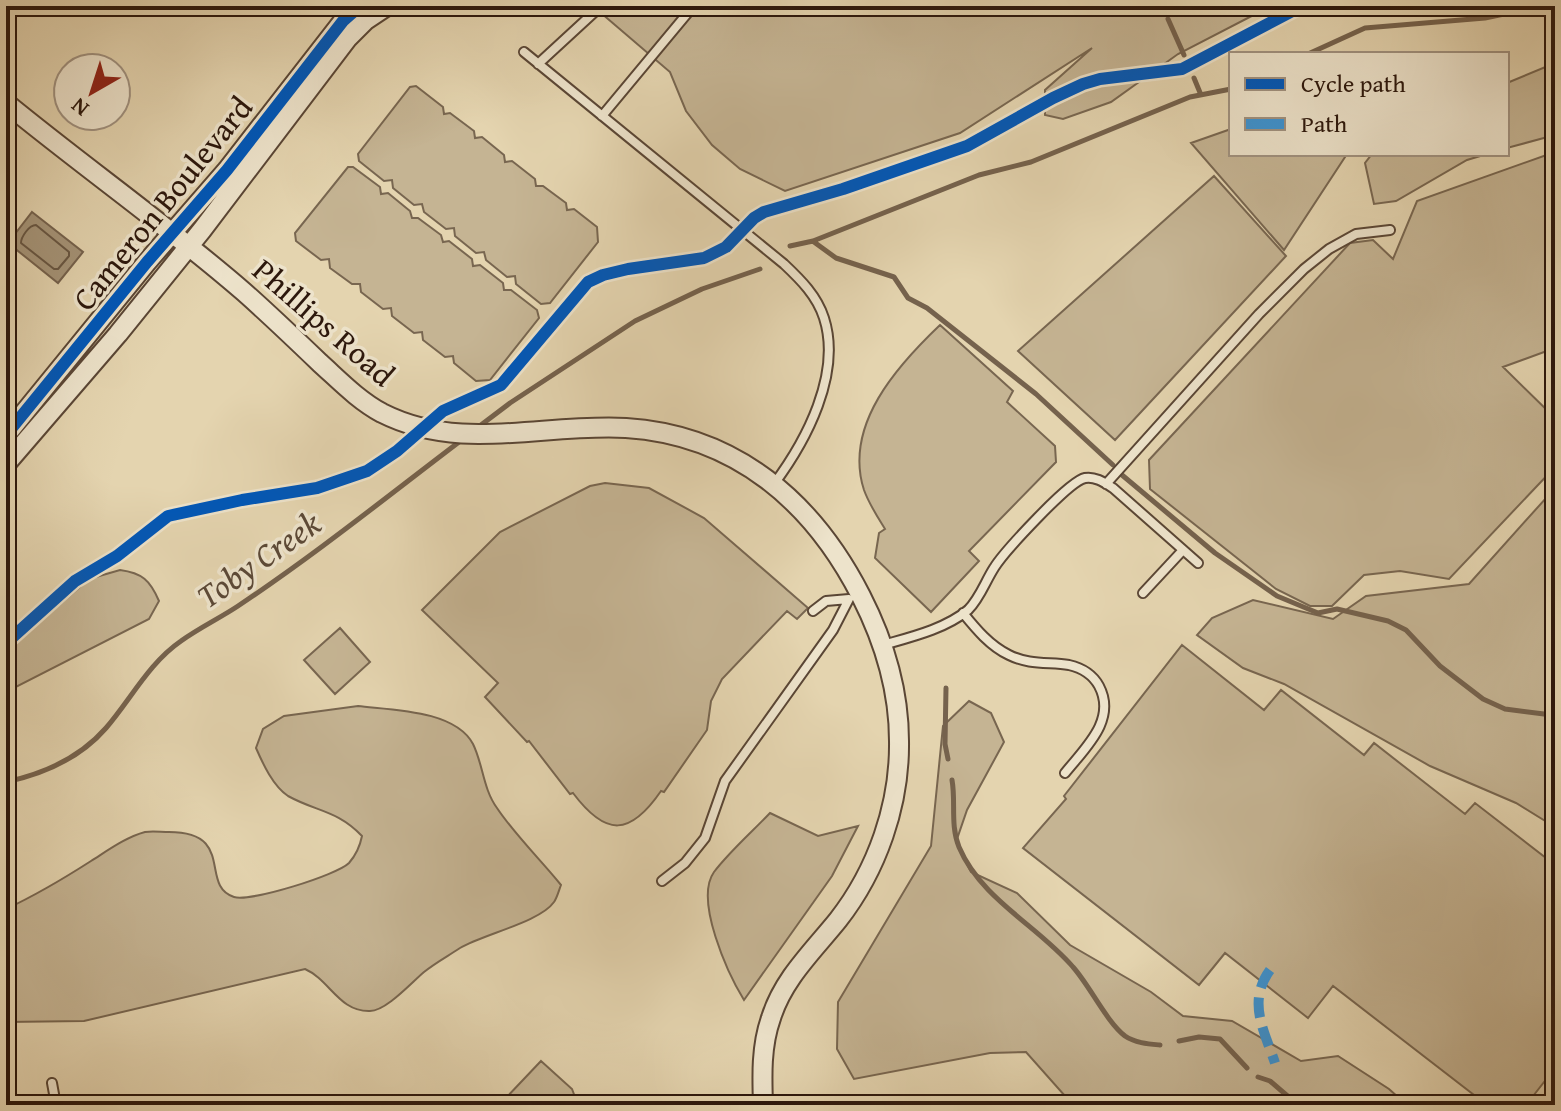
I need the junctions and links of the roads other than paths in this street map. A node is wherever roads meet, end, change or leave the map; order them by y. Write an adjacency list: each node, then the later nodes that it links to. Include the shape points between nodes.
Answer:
1 (360, 6): 10 (street, Cameron Boulevard)
2 (387, 6): 11 (street, Cameron Boulevard, via 347,39)
3 (601, 6): 6 (lane)
4 (691, 9): 8 (lane)
5 (524, 52): 6 (lane)
6 (538, 64): 8 (lane)
7 (6, 103): 10 (street, Phillips Road)
8 (602, 116): 14 (lane, via 784,264 821,311 828,354 817,409)
9 (1390, 230): 15 (lane, via 1356,234 1296,276)
10 (172, 234): 11 (street, Phillips Road); 12 (street, Cameron Boulevard)
11 (189, 247): 12 (street, Cameron Boulevard, via 109,345); 14 (street, Phillips Road, via 352,392 403,422 464,435 610,428 665,433 720,451)
12 (13, 430): 13 (street, Cameron Boulevard)
13 (6, 464)
14 (774, 484): 19 (street, Phillips Road, via 817,525 841,559)
15 (1106, 484): 16 (lane); 21 (lane, via 1087,478 1067,488 996,564)
16 (1183, 550): 17 (lane); 18 (lane)
17 (1198, 563)
18 (1143, 593)
19 (855, 596): 20 (lane, via 826,601); 22 (street, Phillips Road); 24 (lane, via 725,781 705,838)
20 (813, 611)
21 (963, 613): 22 (lane); 23 (lane, via 1011,657 1071,666 1097,683 1105,708 1102,723)
22 (883, 645): 27 (street, Phillips Road, via 899,732 889,816 864,880 775,1006 763,1053)
23 (1065, 773)
24 (662, 881)
25 (52, 1083): 26 (lane)
26 (56, 1105)
27 (763, 1105)

